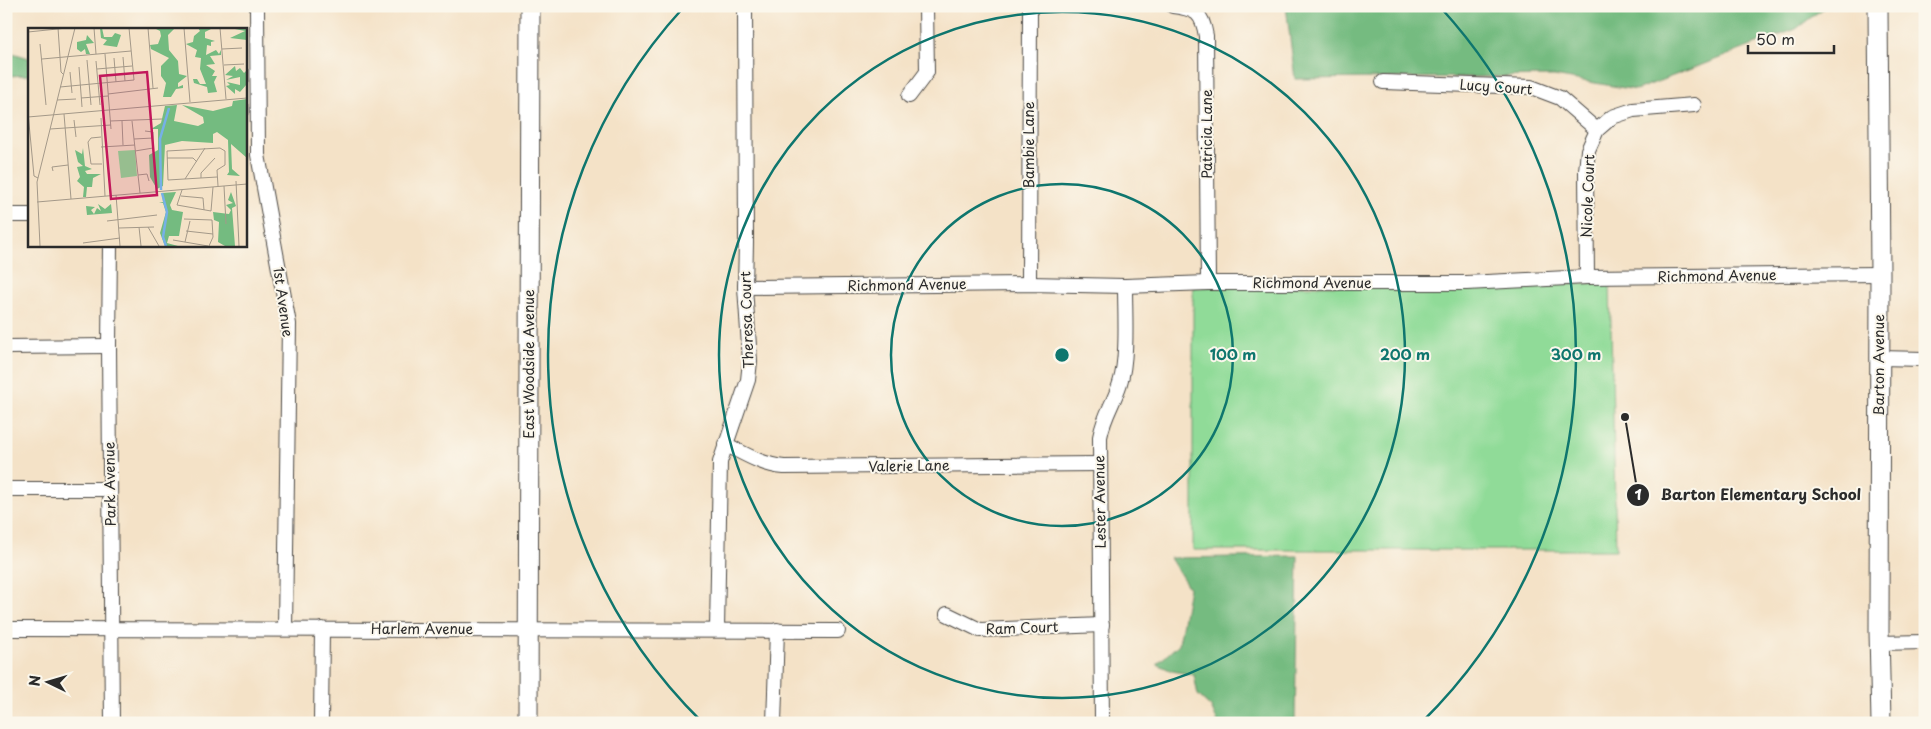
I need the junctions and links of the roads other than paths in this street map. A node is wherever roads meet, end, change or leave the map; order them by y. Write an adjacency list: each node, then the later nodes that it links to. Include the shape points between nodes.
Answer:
1 (257, 6): 33 (street, 1st Avenue, via 258,154 289,324)
2 (530, 6): 35 (street, East Woodside Avenue)
3 (745, 6): 20 (street, Theresa Court)
4 (926, 6): 9 (street, via 927,72)
5 (1030, 6): 18 (street, Bambie Lane)
6 (1173, 6): 17 (street, Patricia Lane, via 1191,9 1200,15 1206,36)
7 (1878, 6): 15 (street, Barton Avenue)
8 (1383, 82): 11 (street, Lucy Court, via 1531,88 1560,98)
9 (909, 96)
10 (1694, 105): 11 (street, via 1633,110 1612,117)
11 (1597, 130): 16 (street, Nicole Court, via 1588,150 1586,171)
12 (6, 215): 13 (street)
13 (28, 215)
14 (110, 246): 21 (street, Park Avenue)
15 (1880, 274): 16 (street, Richmond Avenue); 23 (street, Barton Avenue)
16 (1586, 277): 17 (street, Richmond Avenue, via 1466,284)
17 (1208, 283): 19 (street, Richmond Avenue)
18 (1029, 284): 19 (street, Richmond Avenue); 20 (street, Richmond Avenue)
19 (1126, 286): 26 (street, Lester Avenue, via 1123,368 1102,423)
20 (745, 287): 25 (street, Theresa Court, via 750,362 748,380)
21 (108, 346): 22 (street); 28 (street, Park Avenue)
22 (6, 347)
23 (1879, 358): 24 (street); 40 (street, Barton Avenue)
24 (1925, 359)
25 (725, 444): 26 (street, Valerie Lane, via 771,466 784,467); 36 (street, Theresa Court, via 720,462)
26 (1099, 464): 30 (street, Lester Avenue)
27 (6, 489): 28 (street)
28 (110, 489): 32 (street, Park Avenue)
29 (947, 614): 30 (street, Ram Court, via 980,630)
30 (1102, 625): 45 (street, Lester Avenue)
31 (6, 629): 32 (street, Harlem Avenue)
32 (112, 629): 33 (street, Harlem Avenue); 41 (street, Park Avenue)
33 (285, 629): 34 (street, Harlem Avenue)
34 (322, 629): 35 (street, Harlem Avenue); 42 (street)
35 (528, 630): 36 (street, Harlem Avenue); 43 (street, East Woodside Avenue)
36 (717, 630): 37 (street, Harlem Avenue)
37 (777, 630): 38 (street, Harlem Avenue); 44 (street)
38 (838, 631)
39 (1925, 642): 40 (street)
40 (1879, 643): 46 (street, Barton Avenue)
41 (112, 723)
42 (321, 723)
43 (528, 723)
44 (774, 723)
45 (1102, 723)
46 (1881, 723)

